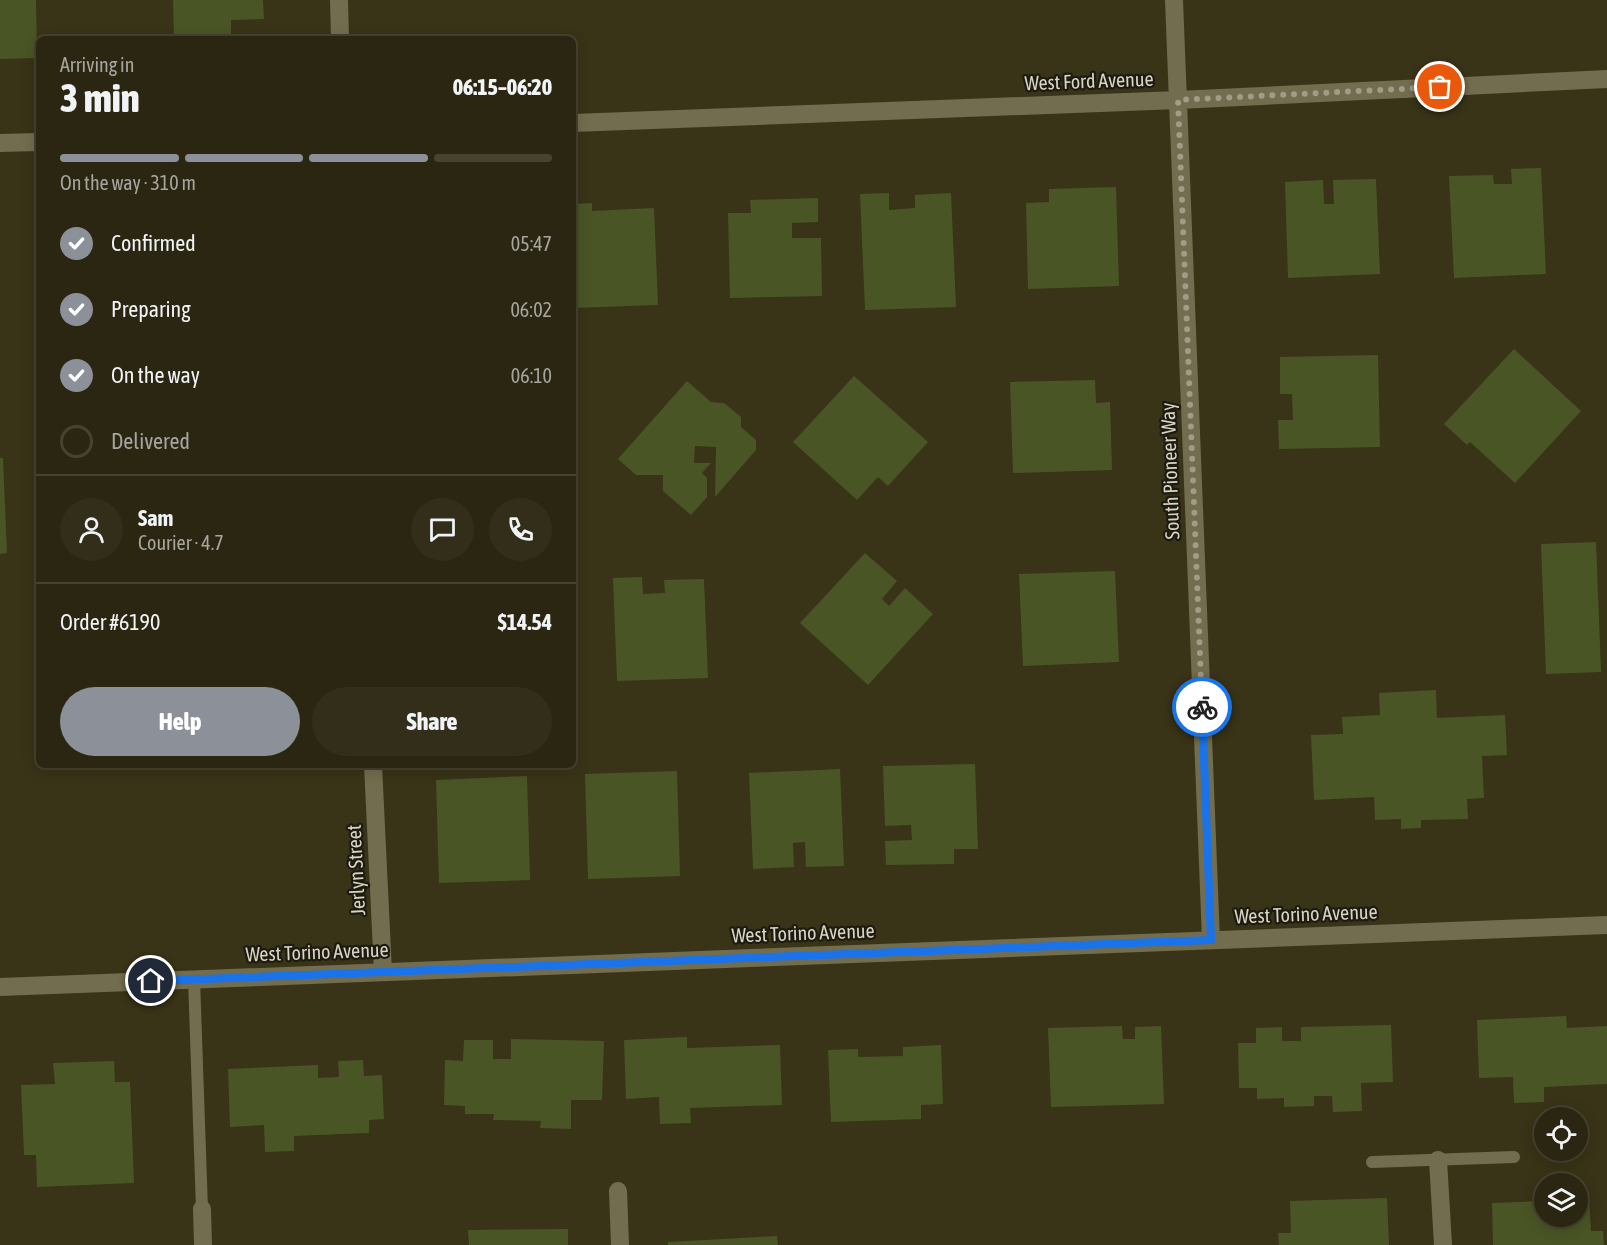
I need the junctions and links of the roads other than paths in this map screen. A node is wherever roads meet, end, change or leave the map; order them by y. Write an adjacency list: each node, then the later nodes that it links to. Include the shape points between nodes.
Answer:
1 (339, 0): 3 (street)
2 (1174, 0): 5 (street, South Pioneer Way)
3 (340, 36)
4 (1607, 79): 5 (street, West Ford Avenue)
5 (1178, 100): 6 (street, West Ford Avenue); 11 (street, South Pioneer Way)
6 (576, 123)
7 (36, 142): 8 (street)
8 (0, 143)
9 (373, 768): 12 (street, Jerlyn Street)
10 (1607, 925): 11 (street, West Torino Avenue)
11 (1211, 940): 12 (street, West Torino Avenue)
12 (383, 972): 13 (street, West Torino Avenue)
13 (194, 979): 14 (street, West Torino Avenue); 19 (lane)
14 (0, 987)
15 (1514, 1157): 16 (lane)
16 (1438, 1160): 17 (lane); 22 (street)
17 (1372, 1162)
18 (618, 1191): 21 (street)
19 (202, 1209): 20 (street)
20 (203, 1245)
21 (620, 1245)
22 (1443, 1245)

